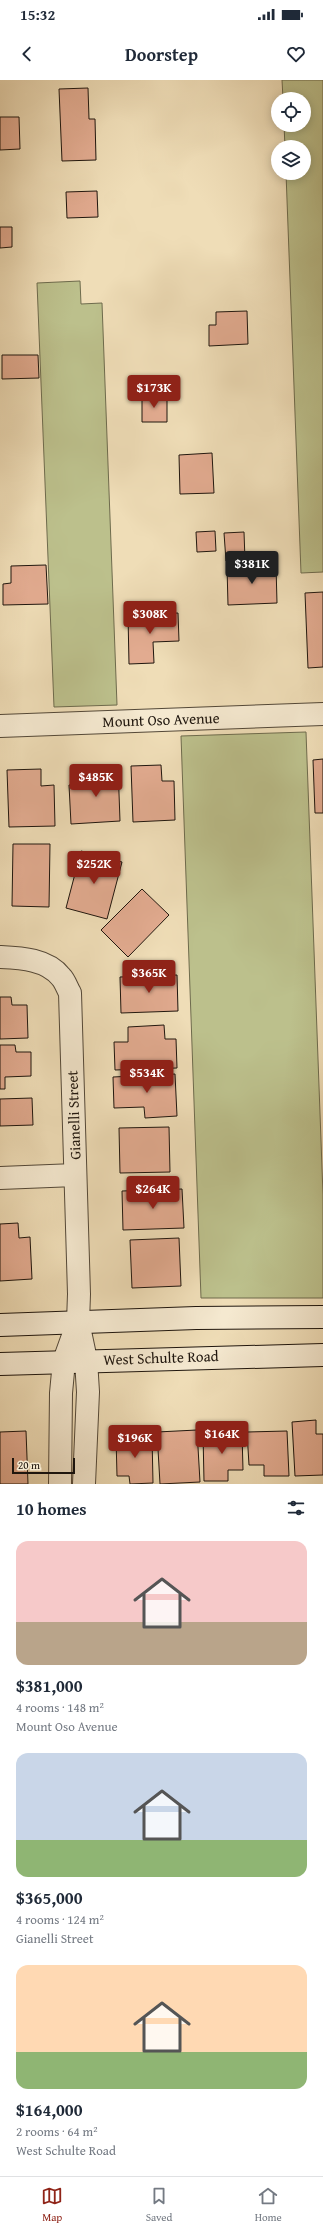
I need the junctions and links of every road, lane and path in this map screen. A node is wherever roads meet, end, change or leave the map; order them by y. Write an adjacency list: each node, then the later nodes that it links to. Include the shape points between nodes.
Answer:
1 (323, 714): 2 (street, Mount Oso Avenue)
2 (0, 726)
3 (0, 957): 4 (street, Gianelli Street, via 42,963 61,976 70,993)
4 (75, 1175): 5 (street); 7 (street, Gianelli Street)
5 (0, 1178)
6 (323, 1317): 7 (street)
7 (78, 1322): 8 (street); 10 (street, Gianelli Street); 11 (street, Gianelli Street)
8 (0, 1325)
9 (323, 1355): 10 (street, West Schulte Road)
10 (86, 1360): 11 (street, West Schulte Road); 14 (street, Gianelli Street, via 88,1392)
11 (64, 1361): 12 (street, West Schulte Road); 13 (street, Gianelli Street)
12 (0, 1364)
13 (60, 1484)
14 (84, 1484)

